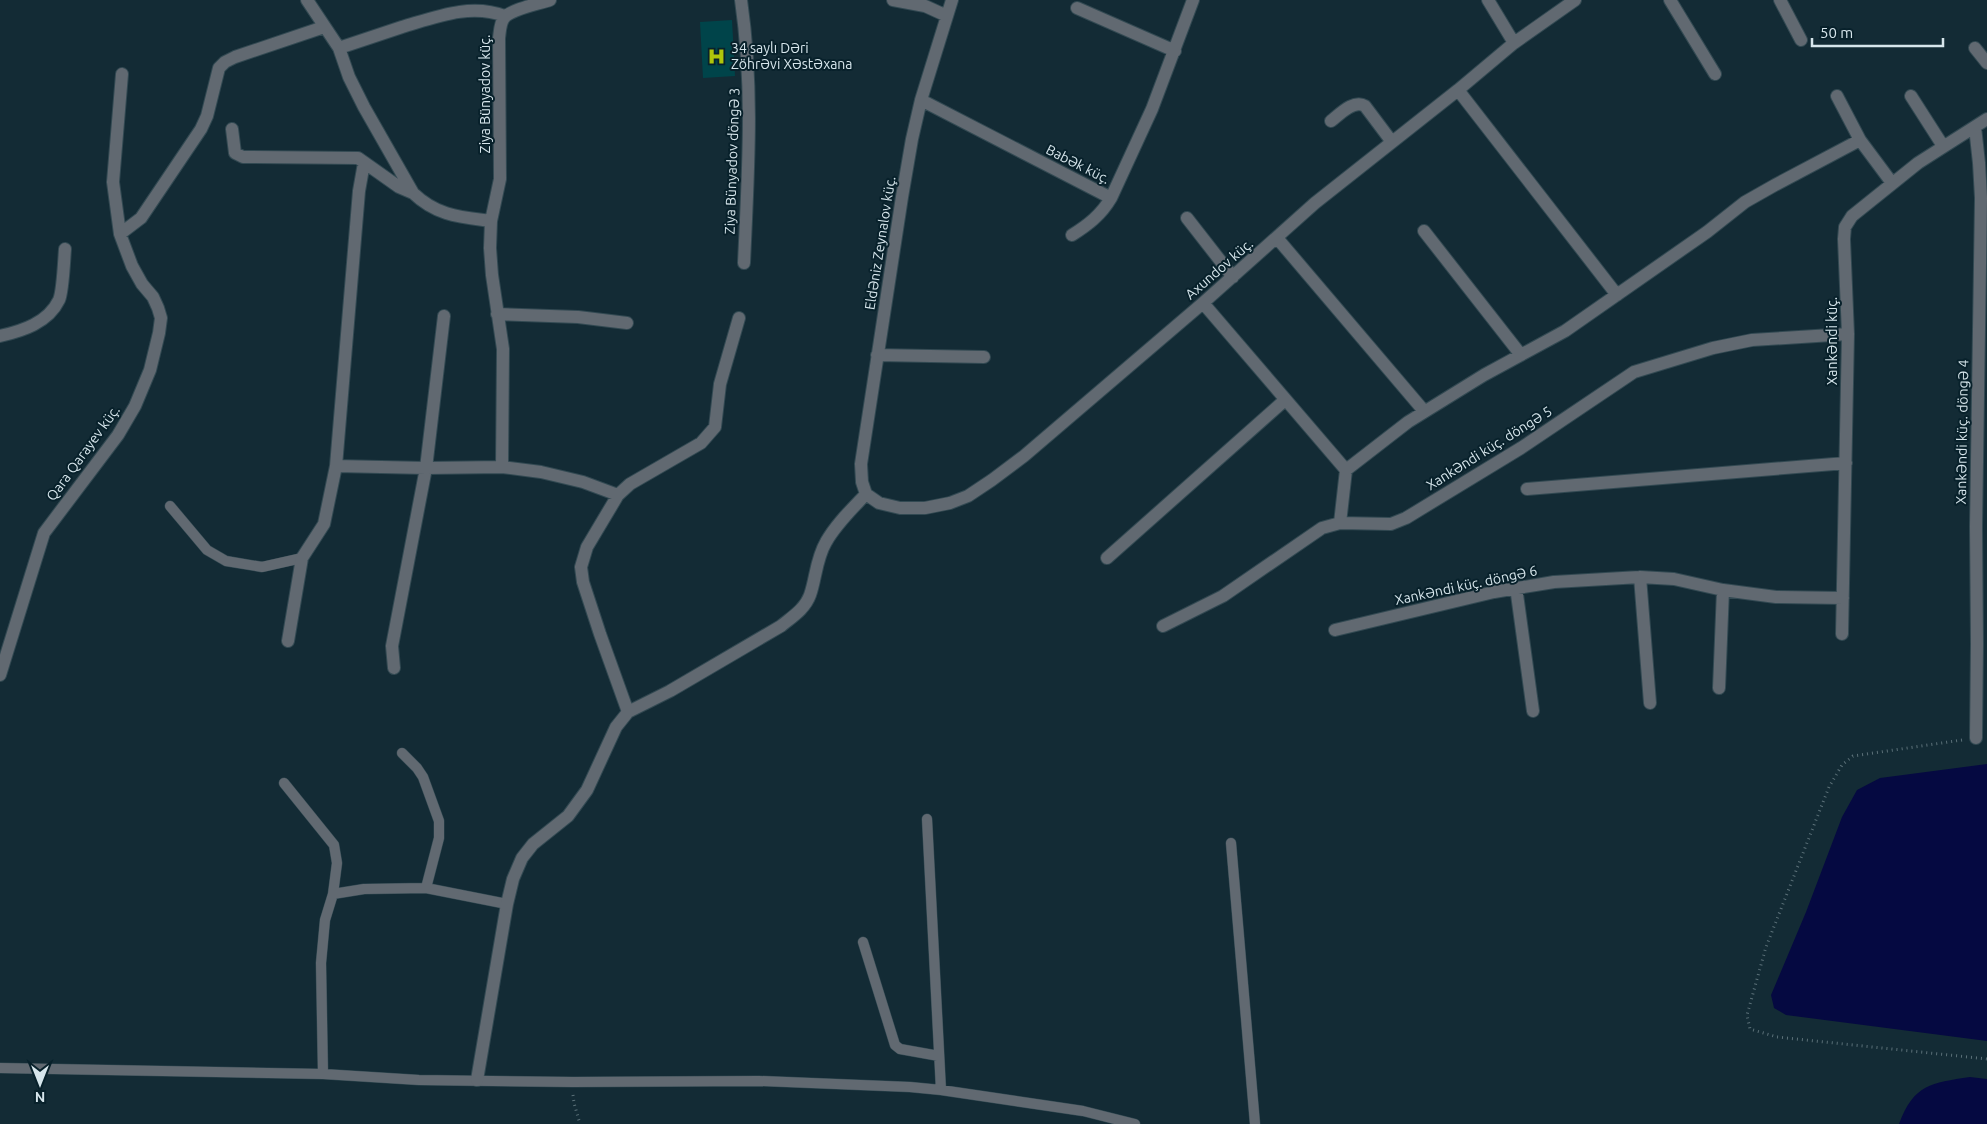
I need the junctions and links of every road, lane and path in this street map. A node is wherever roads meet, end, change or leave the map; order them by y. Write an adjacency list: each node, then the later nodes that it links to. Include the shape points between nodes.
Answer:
1 (307, 0): 14 (street)
2 (550, 0): 12 (street)
3 (741, 0): 45 (street, Ziya Bünyadov döngə 3, via 749,82)
4 (893, 0): 13 (street, via 925,6)
5 (952, 0): 13 (street, Eldəniz Zeynalov küç.)
6 (1193, 0): 19 (street, Babək küç.)
7 (1488, 0): 16 (street)
8 (1575, 0): 16 (street, Axundov küç.)
9 (1670, 0): 22 (street)
10 (1780, 0): 15 (street)
11 (1077, 8): 19 (street)
12 (504, 16): 17 (street, via 473,10 445,14); 39 (street, Ziya Bünyadov küç., via 499,38 500,179)
13 (947, 16): 26 (street, Eldəniz Zeynalov küç.)
14 (324, 28): 17 (street); 41 (street, via 235,57 219,68 201,129 141,218)
15 (1801, 40)
16 (1514, 43): 23 (street, Axundov küç.)
17 (339, 48): 36 (street, via 364,107)
18 (1975, 48): 20 (street)
19 (1175, 51): 37 (street, Babək küç.)
20 (1987, 63)
21 (122, 74): 41 (street, Qara Qarayev küç., via 113,182)
22 (1715, 74)
23 (1458, 90): 32 (street, Axundov küç.); 47 (street)
24 (1837, 96): 31 (street)
25 (1911, 96): 33 (street)
26 (921, 100): 37 (street, Babək küç.); 55 (street, Eldəniz Zeynalov küç.)
27 (1987, 120): 29 (street, Xankəndi küç.)
28 (1331, 121): 32 (street, via 1360,103)
29 (1975, 127): 33 (street, Xankəndi küç.); 86 (street, Xankəndi küç. döngə 4, via 1981,198)
30 (232, 129): 34 (street, via 235,153 243,157 358,158)
31 (1860, 140): 35 (street); 47 (street, via 1745,202)
32 (1392, 142): 43 (street, Axundov küç., via 1315,203)
33 (1943, 146): 35 (street, Xankəndi küç.)
34 (364, 163): 36 (street); 61 (street)
35 (1892, 183): 53 (street, Xankəndi küç., via 1852,216 1845,227)
36 (413, 193): 39 (street, via 424,204 447,215)
37 (1111, 198): 42 (street, via 1094,221)
38 (1187, 218): 46 (street)
39 (491, 221): 49 (street, Ziya Bünyadov küç., via 492,276)
40 (1424, 231): 56 (street)
41 (120, 234): 81 (street, Qara Qarayev küç., via 132,266 158,308 159,333 150,370 118,435 44,533)
42 (1072, 235)
43 (1277, 238): 46 (street, Axundov küç.); 59 (street)
44 (65, 249): 54 (street, via 59,300 45,318 20,332)
45 (744, 263)
46 (1233, 277): 48 (street, Axundov küç.)
47 (1618, 295): 56 (street)
48 (1203, 303): 58 (street); 66 (street, Axundov küç., via 1024,456 968,496 924,508 900,508 879,503)
49 (497, 314): 52 (street); 62 (street, Ziya Bünyadov küç., via 504,349)
50 (444, 316): 63 (street)
51 (739, 318): 67 (street, via 720,384 714,427 701,443 630,484)
52 (627, 322)
53 (1848, 334): 60 (street, Xankəndi küç.); 69 (street, Xankəndi küç. döngə 5, via 1752,340 1634,372 1521,448 1406,518 1391,524)
54 (0, 336)
55 (877, 355): 57 (street); 66 (street, Eldəniz Zeynalov küç., via 861,464)
56 (1521, 355): 59 (street)
57 (984, 357)
58 (1285, 400): 64 (street); 71 (street)
59 (1424, 411): 64 (street)
60 (1846, 464): 65 (street); 75 (street, Xankəndi küç.)
61 (336, 466): 63 (street); 70 (street, via 324,524)
62 (502, 467): 63 (street); 67 (street, via 541,472)
63 (426, 468): 80 (street, via 392,646)
64 (1346, 470): 69 (street)
65 (1526, 489)
66 (866, 494): 85 (street, via 825,543 810,596 798,613 678,686)
67 (618, 495): 85 (street, via 587,547 581,567 583,582)
68 (170, 506): 70 (lane, via 208,550 226,561 262,567)
69 (1340, 522): 76 (street, Xankəndi küç. döngə 5, via 1322,528 1222,596)
70 (302, 558): 79 (street)
71 (1107, 558)
72 (1640, 577): 73 (street, Xankəndi küç. döngə 6); 74 (street, Xankəndi küç. döngə 6, via 1674,579); 83 (street)
73 (1516, 587): 77 (street, Xankəndi küç. döngə 6); 84 (street)
74 (1723, 590): 75 (street, Xankəndi küç. döngə 6, via 1776,597); 82 (street)
75 (1843, 598): 78 (street, Xankəndi küç.)
76 (1163, 626)
77 (1335, 630)
78 (1842, 634)
79 (288, 641)
80 (394, 668)
81 (0, 675)
82 (1719, 688)
83 (1650, 703)
84 (1533, 711)
85 (628, 712): 93 (street, via 616,727 586,790 568,816 533,844 522,858)
86 (1976, 738): 96 (path, via 1853,756 1842,765 1829,787 1766,947 1747,1015 1750,1029 1777,1037)
87 (402, 753): 91 (lane, via 423,777 439,821 439,838)
88 (284, 783): 92 (lane, via 334,845 337,863)
89 (927, 819): 95 (lane)
90 (1231, 843): 104 (lane)
91 (426, 888): 92 (lane, via 364,889); 93 (lane)
92 (333, 894): 98 (lane, via 325,920 321,964)
93 (507, 904): 99 (street)
94 (863, 942): 95 (lane, via 895,1045 900,1049)
95 (939, 1056): 101 (lane)
96 (1987, 1059)
97 (0, 1068): 98 (lane)
98 (323, 1074): 99 (lane)
99 (477, 1080): 100 (lane)
100 (573, 1082): 101 (lane, via 758,1081); 102 (path)
101 (941, 1090): 103 (lane, via 1083,1111)
102 (580, 1124)
103 (1134, 1124)
104 (1255, 1124)

